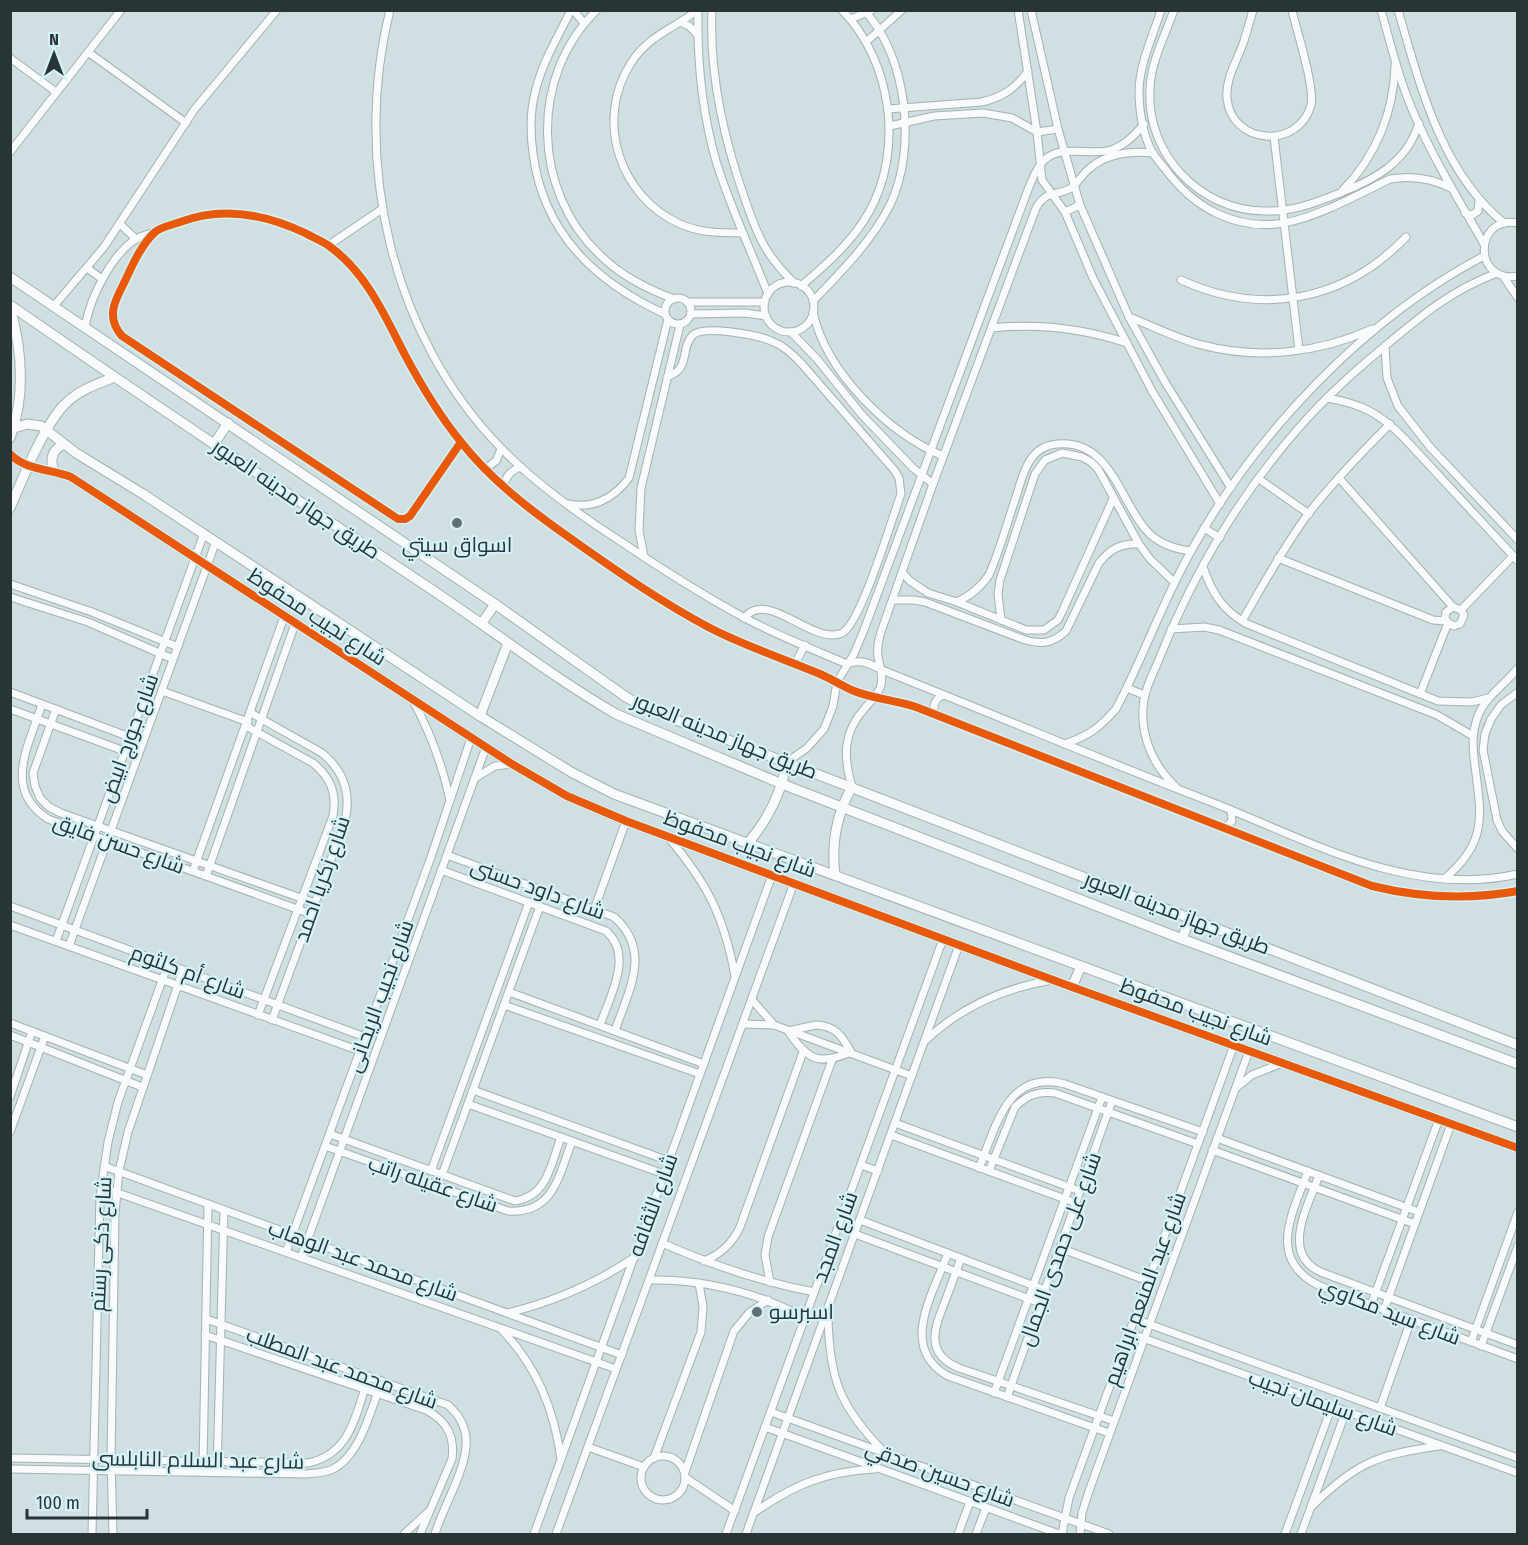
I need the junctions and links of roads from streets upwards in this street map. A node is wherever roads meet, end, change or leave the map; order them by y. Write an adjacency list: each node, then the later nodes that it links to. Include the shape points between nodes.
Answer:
1 (121, 10): 27 (street)
2 (277, 10): 35 (street)
3 (390, 10): 54 (street, via 376,106)
4 (572, 10): 21 (street); 88 (street, via 542,67 532,106 532,148 539,183 560,230 589,266)
5 (597, 10): 21 (street)
6 (698, 10): 20 (street); 23 (street)
7 (712, 10): 25 (street)
8 (843, 10): 19 (street)
9 (902, 10): 22 (street)
10 (1018, 10): 30 (street)
11 (1031, 10): 40 (street)
12 (1161, 10): 37 (street, via 1141,72)
13 (1174, 10): 55 (street, via 1158,52 1150,89 1151,113 1161,146 1179,172 1213,199 1244,210)
14 (1253, 10): 43 (street, via 1229,80 1227,101 1240,126 1259,136)
15 (1292, 10): 43 (street, via 1311,87 1311,104 1298,127)
16 (1381, 10): 29 (street)
17 (1398, 10): 52 (street, via 1438,129)
18 (868, 11): 19 (street); 22 (street)
19 (851, 19): 24 (street)
20 (680, 22): 23 (street); 63 (street, via 647,44 623,77 614,108 619,156 643,198 668,218 698,230)
21 (584, 23): 79 (street, via 563,57 551,90 547,126 549,161 556,187 575,226 600,256 634,281)
22 (878, 30): 24 (street); 32 (street, via 896,67)
23 (698, 35): 26 (street)
24 (866, 42): 33 (street)
25 (712, 43): 26 (street); 39 (street)
26 (698, 44): 41 (street)
27 (88, 52): 31 (street); 35 (street)
28 (10, 58): 31 (street)
29 (1395, 59): 36 (street); 50 (street, via 1391,100 1379,138)
30 (1028, 71): 32 (street, via 1013,89 993,100); 42 (street)
31 (56, 92): 45 (street)
32 (904, 108): 33 (street); 34 (street)
33 (888, 109): 38 (street)
34 (905, 122): 38 (street); 42 (street, via 983,113 1011,118); 80 (street, via 903,163 890,203 868,239)
35 (186, 123): 61 (street)
36 (1419, 123): 49 (street); 50 (street, via 1409,146 1391,167)
37 (1144, 124): 44 (street, via 1128,141 1111,150); 46 (street)
38 (890, 126): 75 (street, via 885,170 870,211 840,250)
39 (725, 129): 41 (street); 75 (street, via 741,188 763,245)
40 (1058, 129): 42 (street); 44 (street)
41 (709, 132): 63 (street)
42 (1037, 132): 47 (street)
43 (1274, 137): 55 (street)
44 (1064, 151): 47 (street); 48 (street)
45 (10, 152)
46 (1153, 153): 48 (street, via 1111,157 1090,168); 58 (street, via 1176,184 1220,216 1252,223)
47 (1040, 165): 51 (street, via 1042,180); 110 (street)
48 (1076, 184): 51 (street); 53 (street)
49 (1451, 188): 57 (street); 58 (street, via 1425,178 1390,179)
50 (1341, 192): 55 (street)
51 (1050, 193): 56 (street); 93 (street, via 1036,208)
52 (1479, 201): 57 (street, via 1478,211 1472,215); 59 (street)
53 (1080, 205): 56 (street); 89 (street)
54 (382, 209): 67 (street); 109 (street, via 399,277 421,331 448,381)
55 (1282, 211): 58 (street)
56 (1065, 212): 95 (street)
57 (1465, 213): 66 (street)
58 (1284, 223): 77 (street)
59 (1504, 223): 60 (street); 66 (street, via 1491,231)
60 (1517, 223)
61 (120, 224): 65 (street); 69 (street)
62 (156, 231): 65 (street); 67 (street, via 200,216 230,213 270,219); 106 (street, via 137,258 111,310 116,330 131,343 398,519 410,516)
63 (743, 233): 76 (street)
64 (1406, 237): 77 (street, via 1355,278 1321,292)
65 (136, 239): 73 (street)
66 (1484, 244): 68 (street)
67 (329, 245): 106 (street, via 379,304 416,375)
68 (1484, 256): 70 (street); 91 (street, via 1434,285)
69 (87, 268): 73 (street); 84 (street)
70 (1500, 274): 71 (street); 78 (street); 96 (street, via 1453,292)
71 (1518, 276)
72 (10, 277): 84 (street, طريق جهاز مدينه العبور)
73 (102, 279): 92 (street)
74 (1180, 280): 77 (street, via 1235,298)
75 (797, 284): 76 (street, via 779,285); 80 (street)
76 (768, 294): 82 (street)
77 (1292, 298): 97 (street)
78 (1518, 298)
79 (674, 299): 81 (street); 88 (street, via 667,305)
80 (813, 301): 85 (street)
81 (687, 302): 82 (street); 86 (street)
82 (765, 303): 87 (street)
83 (10, 306): 98 (street, طريق جهاز مدينه العبور); 103 (street, via 21,367)
84 (53, 307): 92 (street, طريق جهاز مدينه العبور)
85 (813, 312): 94 (street, via 808,323); 110 (street, via 829,354 854,387 890,426)
86 (691, 314): 87 (street); 90 (street)
87 (766, 316): 94 (street, via 779,330)
88 (666, 317): 90 (street); 124 (street, via 629,478 601,502)
89 (1129, 317): 97 (street, via 1201,345 1240,352); 122 (street)
90 (680, 325): 99 (street)
91 (1380, 326): 97 (street, via 1351,338); 122 (street, via 1293,408)
92 (85, 327): 101 (street, طريق جهاز مدينه العبور)
93 (992, 328): 95 (street, via 1065,327); 112 (street)
94 (791, 332): 117 (street)
95 (1126, 343): 125 (street)
96 (1385, 346): 100 (street); 131 (street, via 1387,378 1398,406 1430,447)
97 (1299, 350)
98 (115, 377): 104 (street, via 80,392 65,404); 108 (street, طريق جهاز مدينه العبور)
99 (667, 377): 135 (street, via 640,495 639,530); 151 (street, via 679,370 689,341 698,332 773,341 801,363 899,478 901,494 861,606 849,628 842,633 826,634 765,608 753,610)
100 (1327, 398): 102 (street, via 1359,405); 119 (street)
101 (228, 423): 108 (street); 147 (street, طريق جهاز مدينه العبور)
102 (1390, 424): 118 (street); 138 (street)
103 (14, 428): 104 (street, via 27,424); 105 (street)
104 (47, 430): 107 (street, شارع نجيب محفوظ); 113 (street)
105 (10, 438)
106 (460, 442): 115 (street)
107 (64, 444): 116 (street, via 52,454); 129 (street, شارع نجيب محفوظ)
108 (214, 444): 155 (street, طريق جهاز مدينه العبور)
109 (501, 449): 114 (street); 115 (street, via 496,461)
110 (931, 451): 112 (street); 117 (street)
111 (10, 454): 113 (street, شارع نجيب محفوظ)
112 (943, 456): 120 (street)
113 (29, 466): 116 (street, شارع نجيب محفوظ); 126 (street)
114 (521, 467): 121 (street, via 507,476); 124 (street)
115 (485, 469): 121 (street)
116 (54, 470): 137 (street, شارع نجيب محفوظ, via 71,477)
117 (921, 476): 120 (street); 165 (street, via 862,636)
118 (1339, 478): 127 (street); 148 (street)
119 (1259, 479): 127 (street); 130 (street)
120 (933, 484): 141 (street)
121 (504, 487): 164 (street, via 653,595 713,630)
122 (1231, 488): 125 (street)
123 (1113, 499): 133 (street); 152 (street, via 1058,620 1035,631); 152 (street, via 1098,469 1082,457 1062,453 1039,466 1000,580)
124 (564, 504): 135 (street)
125 (1220, 504): 128 (street)
126 (10, 508)
127 (1309, 514): 136 (street)
128 (1204, 528): 130 (street); 134 (street)
129 (204, 536): 132 (street, شارع نجيب محفوظ); 137 (street, شارع جورج ابيض)
130 (1220, 538): 140 (street)
131 (1518, 540)
132 (215, 544): 139 (street, شارع جورج ابيض); 185 (street, شارع نجيب محفوظ)
133 (1139, 544): 142 (street); 145 (street, via 1116,547 1106,553 1066,631 1047,643 1036,644 925,602)
134 (1191, 551): 142 (street); 146 (street, via 1167,546 1147,531 1107,466 1094,453 1075,444 1054,444 1036,452 1026,468 989,575 981,586)
135 (644, 557): 151 (street)
136 (1278, 558): 153 (street); 154 (street, via 1433,620)
137 (194, 559): 139 (street, شارع نجيب محفوظ); 158 (street, شارع جورج ابيض)
138 (1516, 559): 149 (street)
139 (207, 567): 150 (street, شارع نجيب محفوظ); 161 (street, شارع جورج ابيض)
140 (1203, 567): 153 (street, via 1218,601); 157 (street)
141 (902, 573): 145 (street); 146 (street, via 918,588)
142 (1174, 582): 170 (street)
143 (10, 584): 158 (street)
144 (10, 597): 162 (street, via 88,622)
145 (893, 600): 167 (street, via 879,638 878,661)
146 (957, 602): 152 (street)
147 (495, 604): 155 (street); 199 (street, طريق جهاز مدينه العبور, via 648,709)
148 (1453, 607): 149 (street); 154 (street, via 1446,612)
149 (1461, 610): 154 (street, via 1464,619 1460,624)
150 (284, 617): 156 (street, شارع نجيب محفوظ); 183 (street)
151 (744, 618): 160 (street)
152 (1001, 620)
153 (1242, 621): 174 (street)
154 (1447, 622): 174 (street)
155 (482, 623): 159 (street, طريق جهاز مدينه العبور)
156 (295, 624): 179 (street, شارع نجيب محفوظ); 187 (street)
157 (1171, 629): 176 (street); 191 (street, via 1219,630 1437,716)
158 (164, 642): 161 (street); 162 (street, شارع جورج ابيض)
159 (508, 643): 185 (street); 204 (street, طريق جهاز مدينه العبور, via 616,714)
160 (805, 645): 164 (street); 165 (street)
161 (178, 647): 163 (street, شارع جورج ابيض)
162 (160, 653): 163 (street); 192 (street, شارع جورج ابيض)
163 (173, 659): 171 (street, شارع جورج ابيض)
164 (795, 664): 169 (street)
165 (847, 664): 167 (street, via 862,661); 169 (street)
166 (1518, 668): 168 (street)
167 (882, 670): 175 (street); 177 (street, via 880,690)
168 (1515, 678): 178 (street)
169 (837, 682): 177 (street); 199 (street, via 824,729)
170 (1127, 688): 176 (street); 195 (street, via 1102,726 1084,738)
171 (162, 691): 189 (street, شارع زكريا احمد); 194 (street, شارع جورج ابيض)
172 (1518, 692): 201 (street, via 1491,719 1485,734)
173 (10, 693): 180 (street)
174 (1420, 694): 178 (street, via 1455,703)
175 (944, 695): 184 (street, via 935,703); 195 (street)
176 (1144, 695): 206 (street, via 1143,725 1151,754)
177 (874, 696): 184 (street); 205 (street, via 857,717 846,743)
178 (1488, 698): 191 (street, via 1475,722)
179 (412, 699): 193 (street, شارع نجيب محفوظ); 207 (street, via 439,758)
180 (42, 704): 182 (street); 186 (street, شارع حسن فايق)
181 (10, 709): 186 (street)
182 (56, 709): 188 (street, شارع حسن فايق); 192 (street)
183 (251, 713): 187 (street, شارع زكريا احمد); 189 (street)
184 (935, 715): 213 (street)
185 (480, 716): 210 (street, شارع نجيب محفوظ, via 571,772 614,794)
186 (38, 718): 188 (street); 215 (street, شارع حسن فايق, via 21,773 28,800 48,819)
187 (262, 719): 190 (street); 234 (street, شارع زكريا احمد, via 322,753 344,780 347,814)
188 (51, 723): 197 (street); 212 (street, شارع حسن فايق, via 33,773 34,786 49,807)
189 (247, 724): 190 (street, شارع زكريا احمد); 221 (street)
190 (258, 733): 222 (street); 232 (street, شارع زكريا احمد, via 313,763 334,792 333,816)
191 (1473, 736): 202 (street)
192 (130, 737): 194 (street); 197 (street, شارع جورج ابيض)
193 (471, 738): 196 (street, شارع نجيب محفوظ); 207 (street, شارع نجيب الريحانى)
194 (143, 742): 198 (street, شارع جورج ابيض)
195 (1064, 744): 206 (street)
196 (486, 747): 200 (street, شارع نجيب محفوظ); 203 (street, شارع نجيب الريحانى)
197 (124, 751): 198 (street); 212 (street, شارع جورج ابيض)
198 (138, 756): 214 (street, شارع جورج ابيض)
199 (787, 762): 204 (street); 205 (street, طريق جهاز مدينه العبور)
200 (512, 765): 203 (street, via 488,769); 211 (street, شارع نجيب محفوظ, via 567,796)
201 (1485, 766): 202 (street); 219 (street, via 1497,820)
202 (1475, 767): 229 (street, via 1481,809 1477,832 1468,854)
203 (473, 779): 220 (street, شارع نجيب الريحانى)
204 (782, 784): 208 (street, طريق جهاز مدينه العبور); 218 (street, via 765,820)
205 (852, 787): 208 (street); 241 (street, طريق جهاز مدينه العبور)
206 (1179, 789): 209 (street)
207 (450, 800): 245 (street, شارع نجيب الريحانى)
208 (842, 807): 227 (street, via 833,846); 249 (street, طريق جهاز مدينه العبور)
209 (1231, 810): 213 (street, via 1232,821); 229 (street, via 1384,870)
210 (673, 816): 216 (street); 218 (street, شارع نجيب محفوظ)
211 (626, 821): 216 (street, شارع نجيب محفوظ); 239 (street)
212 (98, 826): 214 (street, شارع حسن فايق); 215 (street, شارع جورج ابيض)
213 (1224, 829): 231 (street, via 1397,892 1448,898)
214 (111, 830): 217 (street, شارع جورج ابيض); 221 (street, شارع حسن فايق)
215 (94, 836): 217 (street, شارع حسن فايق); 244 (street, شارع جورج ابيض)
216 (666, 836): 226 (street, شارع نجيب محفوظ); 256 (street, via 704,885 719,914 730,945)
217 (107, 840): 224 (street, شارع حسن فايق); 246 (street, شارع جورج ابيض)
218 (747, 844): 227 (street, شارع نجيب محفوظ)
219 (1518, 849)
220 (447, 855): 223 (street, شارع نجيب الريحانى); 237 (street, شارع داود حسنى)
221 (197, 861): 222 (street, شارع حسن فايق); 224 (street)
222 (210, 865): 228 (street); 232 (street, شارع حسن فايق)
223 (441, 870): 233 (street, شارع داود حسنى); 247 (street, شارع نجيب الريحانى)
224 (193, 871): 228 (street, شارع حسن فايق)
225 (1518, 874): 229 (street)
226 (772, 875): 230 (street, شارع نجيب محفوظ); 256 (street, شارع الثقافه)
227 (835, 875): 254 (street, شارع نجيب محفوظ)
228 (206, 876): 238 (street, شارع حسن فايق)
229 (1444, 879)
230 (794, 883): 248 (street, شارع نجيب محفوظ); 263 (street, شارع الثقافه)
231 (1518, 891)
232 (302, 898): 234 (street, شارع حسن فايق); 238 (street, شارع زكريا احمد)
233 (529, 902): 236 (street, شارع داود حسنى); 336 (street)
234 (315, 903): 240 (street, شارع زكريا احمد)
235 (10, 906): 244 (street, شارع أم كلثوم)
236 (540, 906): 242 (street, شارع داود حسنى); 261 (street)
237 (583, 906): 239 (street, شارع داود حسنى); 242 (street)
238 (298, 909): 240 (street, شارع حسن فايق); 262 (street, شارع زكريا احمد)
239 (594, 910): 273 (street, شارع داود حسنى, via 614,917 635,946 635,970)
240 (311, 914): 264 (street, شارع زكريا احمد)
241 (1190, 918): 249 (street); 278 (street, طريق جهاز مدينه العبور)
242 (578, 920): 270 (street, شارع داود حسنى, via 606,931 620,950 620,967)
243 (10, 925): 250 (street, شارع أم كلثوم)
244 (62, 925): 246 (street, شارع أم كلثوم); 250 (street, شارع جورج ابيض)
245 (405, 928): 247 (street); 277 (street, شارع نجيب الريحانى)
246 (75, 930): 252 (street, شارع جورج ابيض); 253 (street, شارع أم كلثوم)
247 (418, 934): 322 (street, شارع نجيب الريحانى)
248 (943, 939): 251 (street, شارع نجيب محفوظ); 294 (street, شارع المجد)
249 (1182, 939): 288 (street, طريق جهاز مدينه العبور)
250 (56, 941): 252 (street, شارع أم كلثوم)
251 (959, 945): 258 (street, شارع نجيب محفوظ); 280 (street, شارع المجد)
252 (69, 946): 257 (street, شارع أم كلثوم)
253 (168, 964): 255 (street, شارع أم كلثوم); 257 (street, شارع ذكى رستم)
254 (1081, 966): 260 (street); 298 (street, شارع نجيب محفوظ)
255 (183, 969): 259 (street, شارع ذكى رستم); 262 (street, شارع أم كلثوم)
256 (735, 977): 291 (street, شارع الثقافه)
257 (162, 980): 259 (street, شارع أم كلثوم); 293 (street, شارع ذكى رستم)
258 (1053, 980): 260 (street, شارع نجيب محفوظ); 280 (street, via 1012,988 974,1005)
259 (177, 985): 266 (street, شارع أم كلثوم); 296 (street, شارع ذكى رستم)
260 (1072, 987): 281 (street, شارع نجيب محفوظ)
261 (509, 992): 265 (street); 270 (street)
262 (264, 1000): 264 (street, شارع أم كلثوم); 266 (street, شارع زكريا احمد)
263 (753, 1001): 269 (street, شارع الثقافه); 271 (street)
264 (278, 1005): 267 (street, شارع زكريا احمد); 277 (street, شارع أم كلثوم)
265 (504, 1005): 295 (street); 303 (street)
266 (258, 1015): 267 (street, شارع أم كلثوم)
267 (272, 1020): 285 (street, شارع أم كلثوم)
268 (10, 1023): 272 (street)
269 (744, 1024): 271 (street); 364 (street, شارع الثقافه)
270 (600, 1025): 273 (street)
271 (774, 1025): 274 (street)
272 (32, 1031): 276 (street); 279 (street)
273 (615, 1031): 291 (street)
274 (788, 1031): 286 (street); 287 (street); 287 (street, via 829,1026 840,1034)
275 (10, 1035): 279 (street)
276 (45, 1036): 283 (street); 293 (street)
277 (365, 1037): 285 (street, شارع نجيب الريحانى)
278 (1495, 1037): 282 (street, طريق جهاز مدينه العبور); 288 (street)
279 (28, 1042): 283 (street); 305 (street)
280 (924, 1042): 297 (street, شارع المجد)
281 (1234, 1045): 284 (street, شارع نجيب محفوظ); 317 (street, شارع عبد المنعم ابراهيم)
282 (1518, 1045)
283 (41, 1047): 299 (street); 316 (street)
284 (1249, 1051): 290 (street, شارع نجيب محفوظ); 302 (street, شارع عبد المنعم ابراهيم)
285 (360, 1052): 318 (street, شارع نجيب الريحانى)
286 (803, 1052): 289 (street, via 811,1058); 374 (street, via 740,1227 729,1245)
287 (851, 1052): 289 (street); 294 (street)
288 (1488, 1053): 292 (street, طريق جهاز مدينه العبور)
289 (832, 1060): 379 (street, via 768,1237 765,1255)
290 (1283, 1063): 302 (street, via 1252,1075); 307 (street, شارع نجيب محفوظ)
291 (704, 1064): 295 (street, شارع الثقافه)
292 (1518, 1064)
293 (130, 1068): 296 (street); 299 (street, شارع ذكى رستم)
294 (895, 1070): 297 (street); 332 (street, شارع المجد)
295 (700, 1074): 331 (street, شارع الثقافه)
296 (147, 1075): 301 (street, شارع ذكى رستم)
297 (912, 1076): 313 (street, شارع المجد)
298 (1388, 1079): 307 (street); 315 (street, شارع نجيب محفوظ)
299 (126, 1081): 301 (street); 333 (street, شارع ذكى رستم)
300 (1038, 1082): 304 (street); 306 (street, via 1056,1082); 329 (street, via 1010,1099)
301 (142, 1087): 335 (street, شارع ذكى رستم)
302 (1235, 1088): 321 (street, شارع عبد المنعم ابراهيم)
303 (473, 1090): 309 (street); 331 (street)
304 (1040, 1092): 310 (street, via 1055,1093); 330 (street, via 1015,1107)
305 (10, 1097)
306 (1102, 1097): 308 (street); 310 (street, شارع على حمدى الجمال)
307 (1383, 1099): 312 (street, شارع نجيب محفوظ)
308 (1112, 1101): 311 (street, شارع على حمدى الجمال); 317 (street)
309 (468, 1104): 320 (street); 341 (street)
310 (1098, 1108): 311 (street); 345 (street, شارع على حمدى الجمال)
311 (1108, 1112): 324 (street); 347 (street, شارع على حمدى الجمال)
312 (1439, 1119): 314 (street, شارع نجيب محفوظ); 352 (street)
313 (895, 1123): 319 (street, شارع المجد); 329 (street)
314 (1451, 1124): 326 (street, شارع نجيب محفوظ); 354 (street)
315 (1518, 1127)
316 (10, 1132)
317 (1203, 1132): 324 (street, شارع عبد المنعم ابراهيم)
318 (330, 1134): 322 (street, شارع عقيله راتب); 325 (street, شارع نجيب الريحانى)
319 (891, 1135): 334 (street); 337 (street, شارع المجد)
320 (561, 1137): 323 (street); 341 (street, شارع عقيله راتب, via 542,1187 525,1199 504,1198)
321 (1217, 1138): 327 (street, شارع عبد المنعم ابراهيم); 339 (street)
322 (344, 1139): 328 (street, شارع نجيب الريحانى); 336 (street, شارع عقيله راتب)
323 (572, 1141): 328 (street, شارع عقيله راتب, via 550,1195 532,1209 520,1212); 340 (street)
324 (1198, 1144): 378 (street, شارع عبد المنعم ابراهيم)
325 (325, 1146): 328 (street, شارع عقيله راتب); 362 (street, شارع نجيب الريحانى)
326 (1518, 1148)
327 (1212, 1150): 343 (street); 399 (street, شارع عبد المنعم ابراهيم)
328 (339, 1151): 363 (street, شارع نجيب الريحانى)
329 (984, 1156): 330 (street); 334 (street)
330 (993, 1159): 338 (street); 345 (street)
331 (669, 1161): 340 (street, شارع الثقافه)
332 (861, 1165): 337 (street); 383 (street, شارع المجد)
333 (104, 1166): 335 (street, شارع محمد عبد الوهاب); 344 (street, شارع ذكى رستم)
334 (979, 1168): 338 (street)
335 (118, 1171): 348 (street, شارع ذكى رستم); 351 (street, شارع محمد عبد الوهاب)
336 (431, 1171): 341 (street, شارع عقيله راتب)
337 (878, 1171): 357 (street, شارع المجد)
338 (989, 1171): 349 (street)
339 (1308, 1171): 342 (street); 343 (street, شارع سيد مكاوي)
340 (664, 1174): 370 (street, شارع الثقافه)
341 (442, 1175)
342 (1319, 1175): 346 (street, شارع سيد مكاوي); 352 (street)
343 (1303, 1183): 346 (street); 389 (street, شارع سيد مكاوي, via 1287,1231 1294,1265 1310,1281)
344 (101, 1187): 348 (street, شارع محمد عبد الوهاب); 445 (street, شارع ذكى رستم)
345 (1069, 1187): 347 (street); 349 (street, شارع على حمدى الجمال)
346 (1315, 1187): 356 (street); 384 (street, شارع سيد مكاوي, via 1299,1236 1301,1254 1317,1270)
347 (1080, 1191): 350 (street, شارع على حمدى الجمال)
348 (116, 1192): 358 (street, شارع محمد عبد الوهاب); 446 (street, شارع ذكى رستم)
349 (1065, 1199): 350 (street); 381 (street, شارع على حمدى الجمال)
350 (1076, 1203): 366 (street, شارع على حمدى الجمال)
351 (208, 1204): 353 (street, شارع محمد عبد الوهاب); 358 (street)
352 (1407, 1207): 354 (street); 356 (street)
353 (224, 1210): 360 (street); 362 (street, شارع محمد عبد الوهاب)
354 (1419, 1212): 359 (street)
355 (1518, 1212): 369 (street)
356 (1402, 1219): 359 (street); 384 (street)
357 (860, 1220): 361 (street, شارع المجد); 368 (street)
358 (207, 1224): 360 (street, شارع محمد عبد الوهاب); 394 (street)
359 (1415, 1224): 385 (street)
360 (223, 1230): 367 (street, شارع محمد عبد الوهاب); 398 (street)
361 (855, 1234): 375 (street); 390 (street, شارع المجد)
362 (293, 1235): 363 (street, شارع محمد عبد الوهاب); 367 (street, شارع نجيب الريحانى)
363 (307, 1240): 371 (street, شارع نجيب الريحانى); 392 (street, شارع محمد عبد الوهاب)
364 (663, 1243): 374 (street); 377 (street, شارع الثقافه)
365 (1518, 1246): 373 (street)
366 (1060, 1248): 378 (street); 382 (street, شارع على حمدى الجمال)
367 (286, 1252): 371 (street, شارع محمد عبد الوهاب)
368 (948, 1253): 372 (street); 375 (street)
369 (1502, 1255): 373 (street); 401 (street)
370 (635, 1257): 392 (street, via 561,1298); 412 (street, شارع الثقافه)
371 (301, 1258): 400 (street, شارع محمد عبد الوهاب)
372 (961, 1258): 376 (street); 381 (street)
373 (1515, 1260): 403 (street)
374 (704, 1261): 379 (street)
375 (943, 1267): 376 (street); 424 (street, via 921,1327 922,1347 932,1364 948,1376)
376 (956, 1271): 386 (street); 420 (street, via 934,1332 937,1350 950,1364)
377 (649, 1280): 380 (street); 413 (street, شارع الثقافه)
378 (1148, 1281): 395 (street, شارع عبد المنعم ابراهيم)
379 (770, 1282): 383 (street)
380 (699, 1283): 387 (street); 443 (street, via 703,1307 701,1332)
381 (1033, 1286): 382 (street); 386 (street, شارع على حمدى الجمال)
382 (1045, 1290): 388 (street, شارع على حمدى الجمال)
383 (814, 1292): 393 (street, شارع المجد)
384 (1376, 1292): 385 (street, شارع سيد مكاوي); 389 (street)
385 (1389, 1297): 391 (street); 397 (street, شارع سيد مكاوي)
386 (1029, 1298): 388 (street); 420 (street, شارع على حمدى الجمال)
387 (768, 1300): 393 (street); 458 (street, via 749,1313 734,1331)
388 (1040, 1303): 421 (street, شارع على حمدى الجمال)
389 (1371, 1305): 391 (street, شارع سيد مكاوي)
390 (828, 1310): 433 (street, شارع المجد); 441 (street, via 829,1350 838,1387 860,1427)
391 (1384, 1310): 396 (street, شارع سيد مكاوي)
392 (507, 1313): 412 (street, شارع محمد عبد الوهاب)
393 (805, 1318): 431 (street, شارع المجد)
394 (206, 1319): 398 (street, شارع محمد عبد المطلب); 405 (street)
395 (1134, 1319): 399 (street, شارع سليمان نجيب); 402 (street, شارع عبد المنعم ابراهيم)
396 (1411, 1320): 404 (street, شارع سيد مكاوي); 429 (street)
397 (1453, 1321): 401 (street, شارع سيد مكاوي); 404 (street)
398 (220, 1324): 407 (street); 418 (street, شارع محمد عبد المطلب)
399 (1149, 1324): 406 (street, شارع عبد المنعم ابراهيم); 423 (street, شارع سليمان نجيب)
400 (500, 1328): 416 (street, شارع محمد عبد الوهاب); 447 (street, via 517,1346 543,1388 552,1411)
401 (1476, 1330): 403 (street, شارع سيد مكاوي); 408 (street)
402 (1129, 1333): 406 (street, شارع سليمان نجيب); 432 (street, شارع عبد المنعم ابراهيم)
403 (1486, 1333): 409 (street, شارع سيد مكاوي); 411 (street)
404 (1449, 1334): 408 (street, شارع سيد مكاوي)
405 (205, 1335): 407 (street, شارع محمد عبد المطلب); 448 (street)
406 (1144, 1338): 427 (street, شارع سليمان نجيب); 434 (street, شارع عبد المنعم ابراهيم)
407 (220, 1340): 422 (street, شارع محمد عبد المطلب); 449 (street)
408 (1471, 1342): 411 (street, شارع سيد مكاوي)
409 (1509, 1342): 410 (street, شارع سيد مكاوي); 414 (street)
410 (1518, 1345)
411 (1481, 1346): 414 (street, شارع سيد مكاوي)
412 (602, 1348): 413 (street, شارع محمد عبد الوهاب); 416 (street, شارع الثقافه)
413 (622, 1355): 417 (street, شارع الثقافه)
414 (1506, 1355): 415 (street, شارع سيد مكاوي)
415 (1518, 1359)
416 (597, 1362): 417 (street, شارع محمد عبد الوهاب); 447 (street, شارع الثقافه)
417 (616, 1369): 440 (street, شارع الثقافه)
418 (369, 1376): 419 (street, شارع محمد عبد المطلب); 422 (street, شارع عبد السلام النابلسى)
419 (381, 1381): 425 (street, شارع عبد السلام النابلسى); 471 (street, شارع محمد عبد المطلب, via 448,1405 465,1429 464,1458)
420 (998, 1381): 421 (street); 424 (street, شارع على حمدى الجمال)
421 (1011, 1385): 426 (street, شارع على حمدى الجمال); 432 (street)
422 (364, 1390): 425 (street, شارع محمد عبد المطلب); 449 (street, شارع عبد السلام النابلسى, via 349,1433 328,1456 308,1462)
423 (1328, 1390): 427 (street); 429 (street, شارع سليمان نجيب)
424 (994, 1393): 426 (street)
425 (376, 1394): 456 (street, شارع عبد السلام النابلسى, via 357,1444 333,1469 306,1474); 462 (street, شارع محمد عبد المطلب, via 426,1410 446,1424 451,1435 452,1459)
426 (1007, 1397): 436 (street)
427 (1323, 1403): 428 (street, شارع سليمان نجيب)
428 (1332, 1406): 430 (street, شارع سليمان نجيب); 481 (street)
429 (1380, 1408): 444 (street, شارع سليمان نجيب)
430 (1346, 1411): 439 (street, شارع سليمان نجيب); 460 (street)
431 (771, 1412): 433 (street, شارع حسين صدقي); 435 (street, شارع المجد)
432 (1099, 1416): 434 (street); 436 (street, شارع عبد المنعم ابراهيم)
433 (788, 1419): 438 (street, شارع المجد); 441 (street, شارع حسين صدقي)
434 (1114, 1421): 437 (street, شارع عبد المنعم ابراهيم)
435 (765, 1427): 438 (street, شارع حسين صدقي); 463 (street, شارع المجد)
436 (1095, 1428): 437 (street); 465 (street, شارع عبد المنعم ابراهيم)
437 (1109, 1433): 466 (street, شارع عبد المنعم ابراهيم)
438 (783, 1434): 452 (street, شارع حسين صدقي); 464 (street, شارع المجد)
439 (1440, 1445): 457 (street, شارع سليمان نجيب); 460 (street, via 1401,1451 1366,1463 1335,1483)
440 (588, 1447): 450 (street); 473 (street, شارع الثقافه)
441 (886, 1454): 465 (street, شارع حسين صدقي)
442 (10, 1458): 445 (street, شارع عبد السلام النابلسى)
443 (654, 1458): 450 (street); 458 (street, via 669,1456)
444 (1518, 1458)
445 (94, 1459): 446 (street, شارع عبد السلام النابلسى); 453 (street, شارع ذكى رستم)
446 (111, 1460): 448 (street, شارع عبد السلام النابلسى); 454 (street, شارع ذكى رستم)
447 (561, 1460): 472 (street, شارع الثقافه)
448 (203, 1461): 449 (street, شارع عبد السلام النابلسى); 455 (street)
449 (217, 1461): 456 (street)
450 (644, 1467): 458 (street, via 643,1486 657,1499 670,1499 681,1492)
451 (10, 1468): 453 (street, شارع عبد السلام النابلسى)
452 (879, 1469): 459 (street, شارع حسين صدقي); 464 (street, via 837,1473 806,1482)
453 (94, 1470): 454 (street, شارع عبد السلام النابلسى); 467 (street, شارع ذكى رستم)
454 (111, 1470): 455 (street, شارع عبد السلام النابلسى); 468 (street, شارع ذكى رستم)
455 (203, 1472): 456 (street, شارع عبد السلام النابلسى)
456 (216, 1472)
457 (1518, 1473)
458 (685, 1475): 463 (street)
459 (970, 1502): 461 (street, شارع حسين صدقي); 476 (street)
460 (1312, 1506): 482 (street)
461 (986, 1508): 477 (street); 478 (street, شارع حسين صدقي)
462 (430, 1510): 469 (street); 470 (street, شارع محمد عبد المطلب)
463 (735, 1510): 474 (street, شارع المجد)
464 (755, 1512): 475 (street, شارع المجد)
465 (1064, 1519): 466 (street, شارع حسين صدقي); 478 (street, شارع عبد المنعم ابراهيم)
466 (1081, 1525): 479 (street, شارع عبد المنعم ابراهيم); 480 (street, شارع حسين صدقي)
467 (92, 1534)
468 (113, 1534)
469 (404, 1534)
470 (420, 1534)
471 (435, 1534)
472 (534, 1534)
473 (556, 1534)
474 (726, 1534)
475 (746, 1534)
476 (958, 1534)
477 (976, 1534)
478 (1060, 1534)
479 (1080, 1534)
480 (1109, 1534)
481 (1285, 1534)
482 (1301, 1534)

